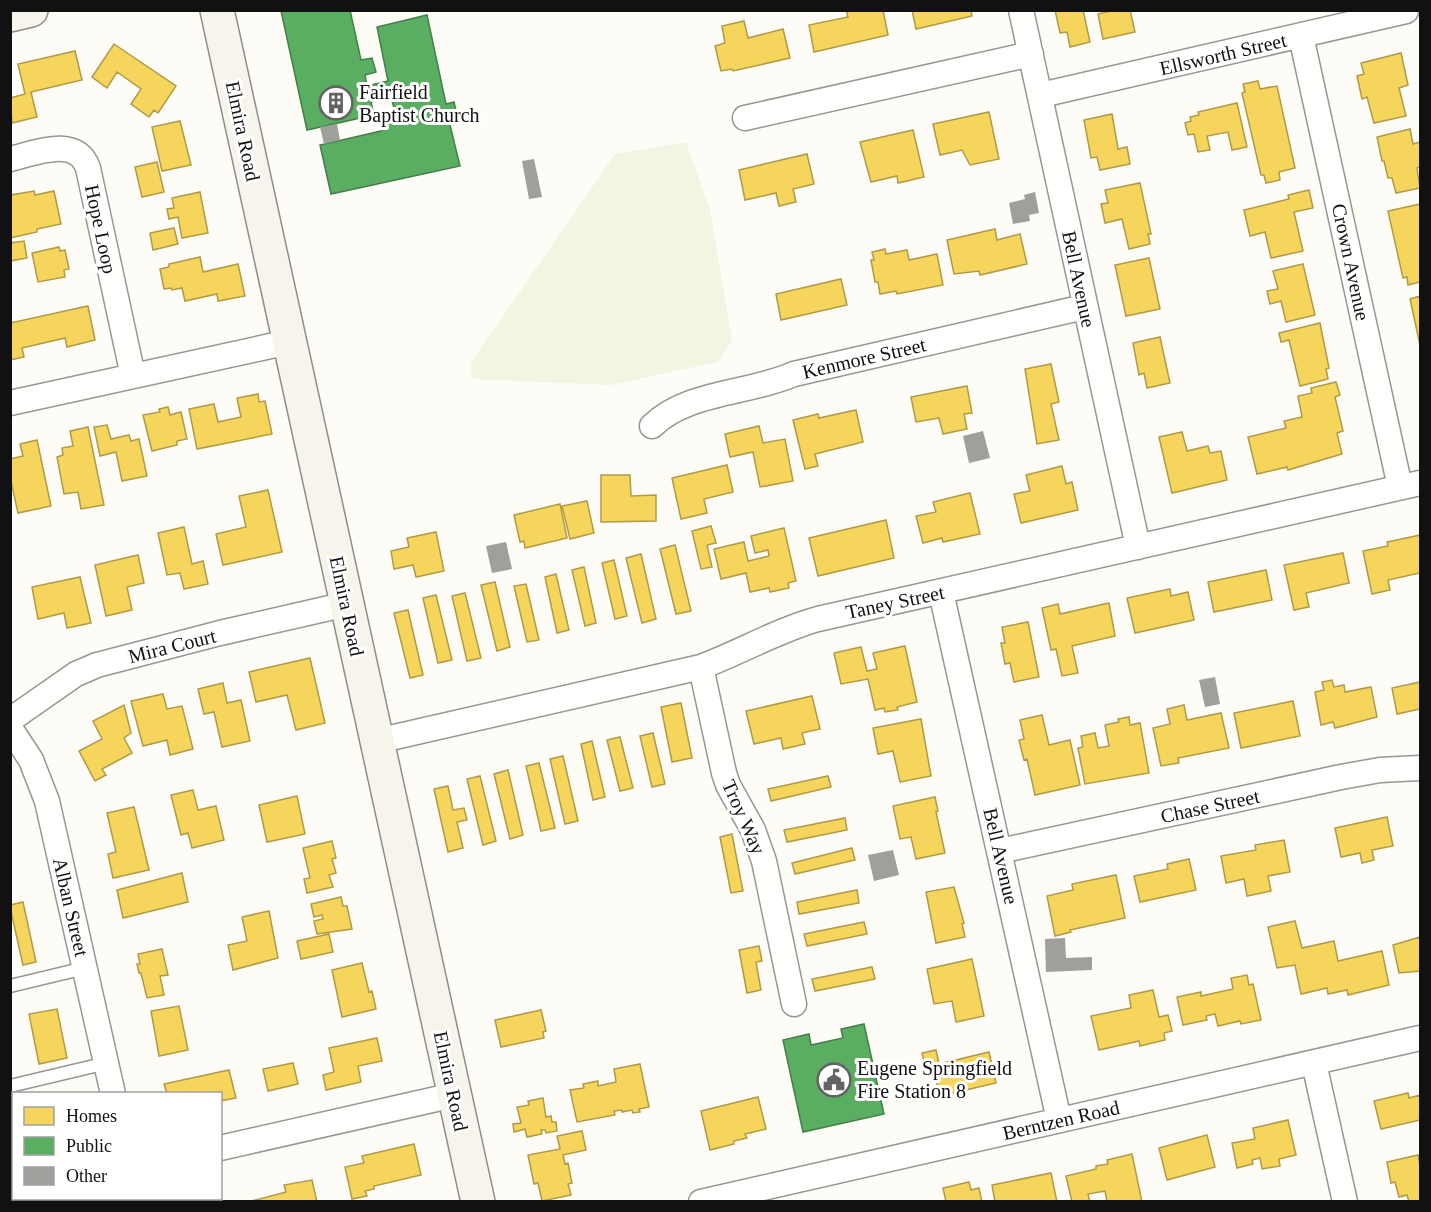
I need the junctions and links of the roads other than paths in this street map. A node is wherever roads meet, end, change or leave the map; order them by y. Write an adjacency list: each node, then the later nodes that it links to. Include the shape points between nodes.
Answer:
1 (31, 10): 5 (street)
2 (217, 10): 12 (street, Elmira Road)
3 (1022, 10): 7 (street, Bell Avenue)
4 (1406, 11): 6 (street, Ellsworth Street)
5 (10, 15)
6 (1301, 36): 8 (street, Ellsworth Street); 16 (street, Crown Avenue)
7 (1031, 54): 8 (street, Bell Avenue); 9 (street)
8 (1041, 95): 11 (street, Bell Avenue)
9 (746, 118)
10 (10, 159): 13 (street, Hope Loop, via 62,148 82,156 88,168)
11 (1084, 307): 15 (street, Kenmore Street, via 687,404 663,415); 17 (street, Bell Avenue)
12 (289, 342): 13 (street); 19 (street, Elmira Road)
13 (133, 376): 14 (street)
14 (10, 403)
15 (652, 426)
16 (1410, 485): 17 (street, Taney Street)
17 (1138, 547): 18 (street, Taney Street)
18 (941, 592): 20 (street, Taney Street, via 801,624); 25 (street, Bell Avenue)
19 (347, 604): 21 (street, Mira Court, via 97,665 76,674); 23 (street, Elmira Road)
20 (701, 667): 23 (street, Taney Street); 28 (street, Troy Way, via 724,773 764,861)
21 (10, 720)
22 (10, 728): 26 (street, Alban Street, via 31,760 47,801)
23 (377, 741): 34 (street, Elmira Road)
24 (1420, 768): 25 (street, Chase Street, via 1341,777)
25 (1000, 851): 35 (street, Bell Avenue)
26 (85, 968): 27 (lane); 31 (street, Alban Street)
27 (10, 986)
28 (795, 1004)
29 (1420, 1038): 30 (street, Berntzen Road)
30 (1314, 1062): 35 (street, Berntzen Road); 39 (street)
31 (107, 1063): 32 (lane); 33 (street, Alban Street)
32 (10, 1086)
33 (113, 1092)
34 (454, 1095): 36 (street); 37 (street, Elmira Road)
35 (1059, 1120): 38 (street, Berntzen Road)
36 (222, 1148)
37 (478, 1202)
38 (701, 1202)
39 (1344, 1202)

